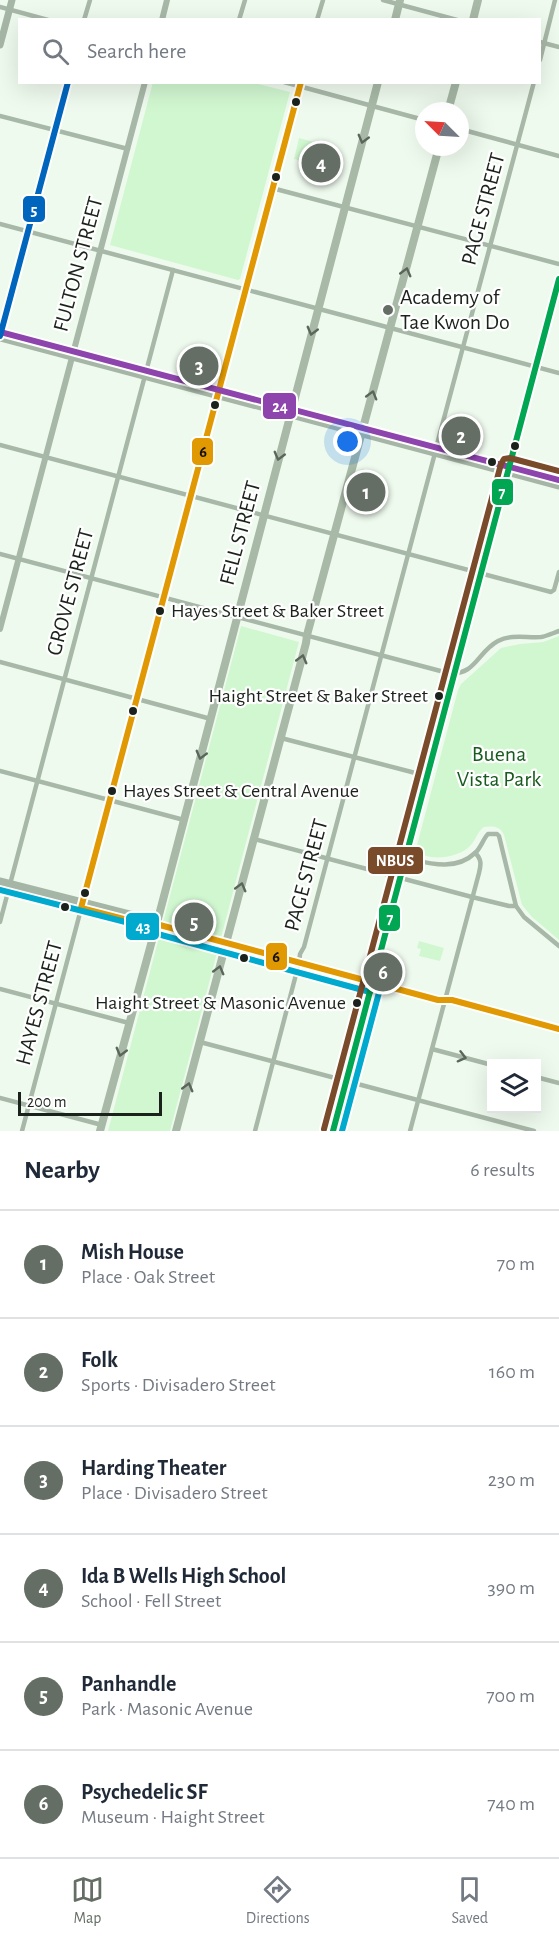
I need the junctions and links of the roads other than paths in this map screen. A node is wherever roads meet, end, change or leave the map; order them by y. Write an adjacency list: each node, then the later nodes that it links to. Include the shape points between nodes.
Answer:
1 (12, 0): 11 (main road)
2 (90, 0): 13 (street)
3 (167, 0): 14 (street)
4 (245, 0): 15 (street)
5 (322, 0): 16 (street)
6 (383, 0): 9 (street)
7 (478, 0): 19 (main road)
8 (555, 0): 20 (street)
9 (400, 2): 17 (main road); 18 (street)
10 (0, 7): 11 (street)
11 (9, 9): 12 (street); 21 (main road)
12 (41, 18)
13 (85, 18)
14 (162, 18)
15 (240, 18)
16 (318, 18)
17 (396, 18)
18 (451, 18)
19 (474, 18)
20 (542, 42): 22 (street)
21 (0, 45)
22 (559, 47)
23 (67, 84): 33 (street)
24 (144, 84): 36 (street, FULTON STREET)
25 (378, 84): 30 (main road, FELL STREET)
26 (455, 84): 29 (main road)
27 (533, 84): 35 (street, PAGE STREET)
28 (300, 85): 30 (street); 39 (street, HAYES STREET)
29 (450, 102)
30 (372, 106): 32 (street); 40 (main road, FELL STREET, one-way to 40)
31 (0, 116): 33 (street)
32 (415, 118)
33 (55, 130): 36 (street); 43 (street)
34 (469, 131): 35 (street)
35 (517, 144): 38 (street); 44 (street, PAGE STREET)
36 (128, 149): 45 (street, FULTON STREET)
37 (437, 156): 42 (main road)
38 (559, 156)
39 (272, 188): 40 (street); 49 (street, HAYES STREET)
40 (345, 207): 42 (street); 50 (main road, FELL STREET)
41 (0, 224): 43 (street)
42 (418, 227): 44 (street); 51 (main road, one-way to 42)
43 (28, 232): 45 (street); 52 (street)
44 (490, 246): 46 (street); 53 (street, PAGE STREET)
45 (100, 251): 47 (street); 54 (street, FULTON STREET)
46 (559, 264)
47 (173, 270): 49 (street); 57 (street, GROVE STREET)
48 (559, 279): 55 (street)
49 (245, 290): 50 (street); 58 (street, HAYES STREET)
50 (318, 309): 51 (street); 59 (main road, FELL STREET, one-way to 59)
51 (391, 328): 53 (street); 60 (main road, one-way to 51)
52 (0, 334): 54 (main road)
53 (463, 348): 55 (street); 62 (street, PAGE STREET)
54 (73, 354): 57 (main road); 63 (street, FULTON STREET)
55 (536, 367): 56 (street); 64 (street)
56 (559, 373)
57 (145, 374): 58 (main road); 65 (street, GROVE STREET)
58 (218, 393): 59 (main road); 68 (street, HAYES STREET)
59 (291, 412): 60 (main road); 69 (main road, FELL STREET, one-way to 69)
60 (362, 431): 62 (main road); 70 (main road)
61 (0, 445): 63 (street)
62 (436, 451): 64 (main road); 72 (street, PAGE STREET)
63 (45, 458): 65 (street); 73 (street, FULTON STREET)
64 (508, 470): 66 (main road); 67 (main road); 75 (street)
65 (118, 477): 68 (street); 76 (street, GROVE STREET)
66 (559, 480)
67 (559, 486)
68 (191, 496): 69 (street); 77 (street, HAYES STREET)
69 (263, 515): 70 (street); 78 (main road, FELL STREET)
70 (334, 534): 72 (street); 81 (main road)
71 (0, 554): 73 (street)
72 (408, 554): 75 (street); 82 (street, PAGE STREET)
73 (18, 559): 76 (street); 79 (street, FULTON STREET)
74 (559, 572): 75 (street, via 553,591)
75 (481, 573): 84 (street)
76 (91, 578): 77 (street); 85 (street, GROVE STREET)
77 (164, 597): 78 (street); 86 (street, HAYES STREET)
78 (237, 617): 81 (street); 87 (main road, FELL STREET)
79 (0, 629)
80 (559, 631): 84 (street, via 543,637 501,639 466,671)
81 (307, 635): 82 (street); 88 (main road, one-way to 81)
82 (381, 655): 84 (street); 89 (street, PAGE STREET)
83 (0, 662): 85 (street)
84 (454, 674): 91 (street)
85 (64, 680): 86 (street); 92 (street, GROVE STREET)
86 (137, 699): 87 (street); 93 (street, HAYES STREET)
87 (211, 719): 94 (main road, FELL STREET, one-way to 94)
88 (281, 738): 89 (street); 95 (main road)
89 (354, 757): 91 (street); 97 (street, PAGE STREET)
90 (0, 771): 92 (street)
91 (427, 776): 98 (street)
92 (37, 781): 93 (street); 102 (street, GROVE STREET)
93 (110, 801): 94 (street); 104 (street, HAYES STREET)
94 (184, 820): 107 (main road, FELL STREET)
95 (254, 839): 97 (street); 108 (main road, one-way to 95)
96 (476, 853): 98 (street, via 448,865); 103 (street, via 481,864); 105 (street, via 488,834 499,837)
97 (327, 858): 99 (street); 110 (street, PAGE STREET)
98 (405, 858): 99 (street)
99 (400, 878): 103 (street); 111 (street)
100 (0, 881): 102 (main road)
101 (0, 887): 102 (main road)
102 (9, 887): 104 (main road); 106 (street, GROVE STREET)
103 (472, 897): 105 (street); 113 (street)
104 (82, 905): 107 (main road); 114 (street, HAYES STREET)
105 (516, 906): 109 (street)
106 (0, 922)
107 (156, 924): 108 (main road); 115 (main road, FELL STREET)
108 (226, 944): 110 (street); 117 (main road, one-way to 108)
109 (559, 946)
110 (299, 963): 111 (street); 119 (street, PAGE STREET)
111 (372, 983): 113 (street); 122 (street)
112 (0, 989): 114 (street)
113 (445, 1000): 116 (street); 118 (street)
114 (56, 1004): 115 (street); 126 (street, HAYES STREET)
115 (129, 1023): 127 (main road, FELL STREET, one-way to 127)
116 (559, 1029)
117 (200, 1042): 119 (street); 129 (main road, one-way to 117)
118 (432, 1049): 120 (street, one-way to 120); 125 (street)
119 (273, 1062): 122 (street); 130 (street, PAGE STREET)
120 (487, 1064)
121 (541, 1078): 123 (street)
122 (346, 1081): 125 (street); 131 (street)
123 (559, 1083)
124 (0, 1098): 126 (street)
125 (418, 1100): 132 (street); 133 (street)
126 (29, 1105): 127 (street); 128 (street, HAYES STREET)
127 (101, 1128)
128 (22, 1131)
129 (176, 1131)
130 (255, 1131)
131 (333, 1131)
132 (410, 1131)
133 (534, 1131)

